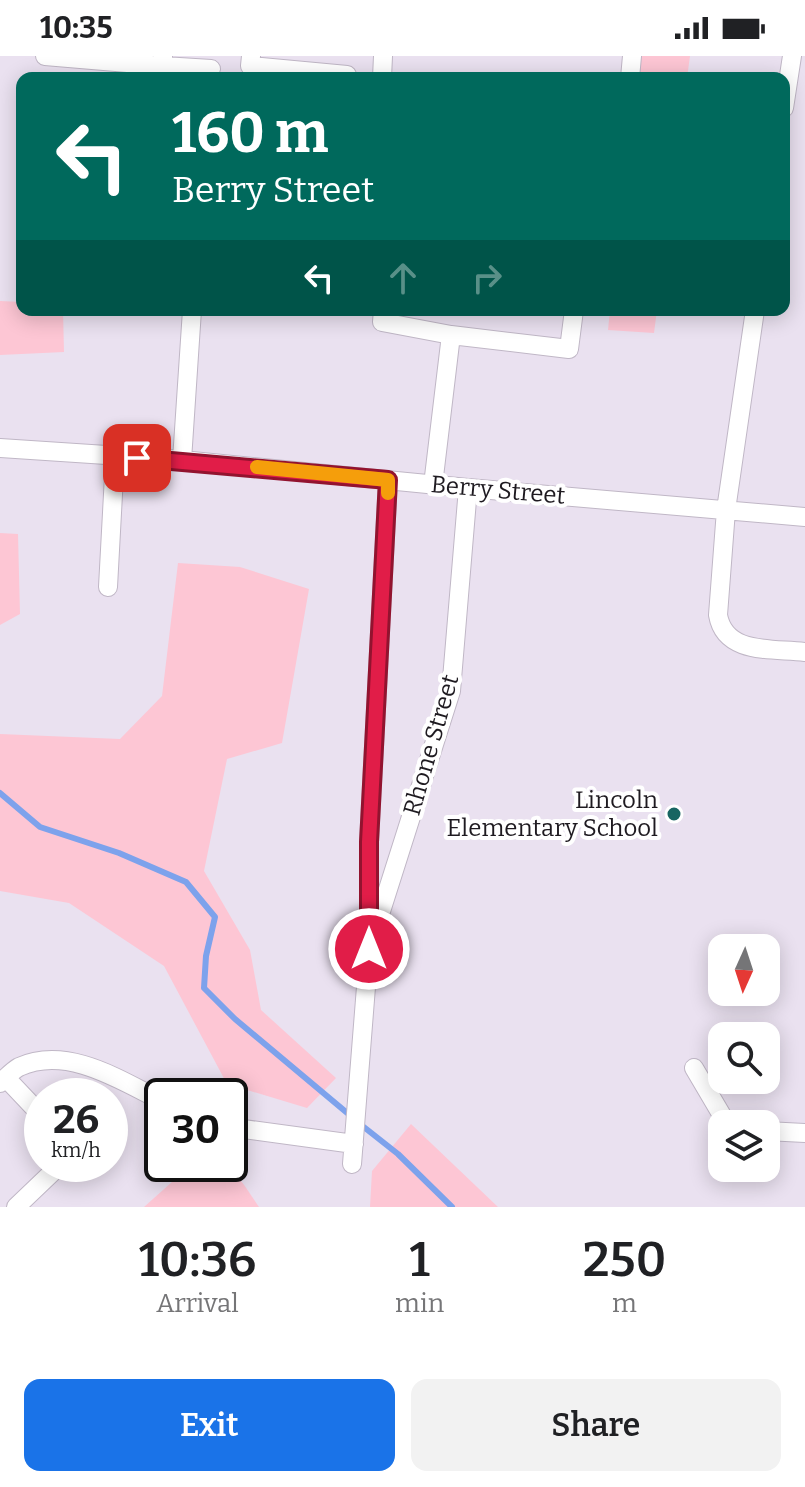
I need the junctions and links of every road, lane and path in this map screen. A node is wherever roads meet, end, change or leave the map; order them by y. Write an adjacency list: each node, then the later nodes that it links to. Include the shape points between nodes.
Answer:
1 (45, 56): 3 (street)
2 (251, 56): 5 (street, via 250,66)
3 (163, 61): 4 (street)
4 (211, 68)
5 (315, 72)
6 (192, 316): 13 (street)
7 (382, 316): 10 (street, via 382,322)
8 (573, 316): 10 (street, via 569,349)
9 (754, 316): 17 (street)
10 (451, 335): 15 (street)
11 (0, 448): 12 (street, Berry Street)
12 (115, 457): 13 (street, Berry Street); 19 (street)
13 (182, 460): 14 (street, Berry Street)
14 (388, 480): 15 (street, Berry Street); 21 (street, Rhone Street, via 369,842)
15 (433, 485): 16 (street, Berry Street)
16 (468, 488): 17 (street, Berry Street); 21 (street, Rhone Street, via 451,691)
17 (726, 510): 18 (street, Berry Street); 20 (street, via 720,629 740,645)
18 (805, 517)
19 (108, 587)
20 (805, 652)
21 (369, 949): 30 (street, Rhone Street)
22 (694, 1068): 26 (street)
23 (3, 1081): 24 (street, via 17,1068 57,1060 101,1071); 25 (street)
24 (144, 1092)
25 (24, 1100)
26 (719, 1110)
27 (248, 1128): 30 (street)
28 (780, 1132): 29 (street)
29 (805, 1133)
30 (354, 1144): 31 (street, Rhone Street)
31 (352, 1164)
32 (42, 1182): 33 (street)
33 (16, 1207)

